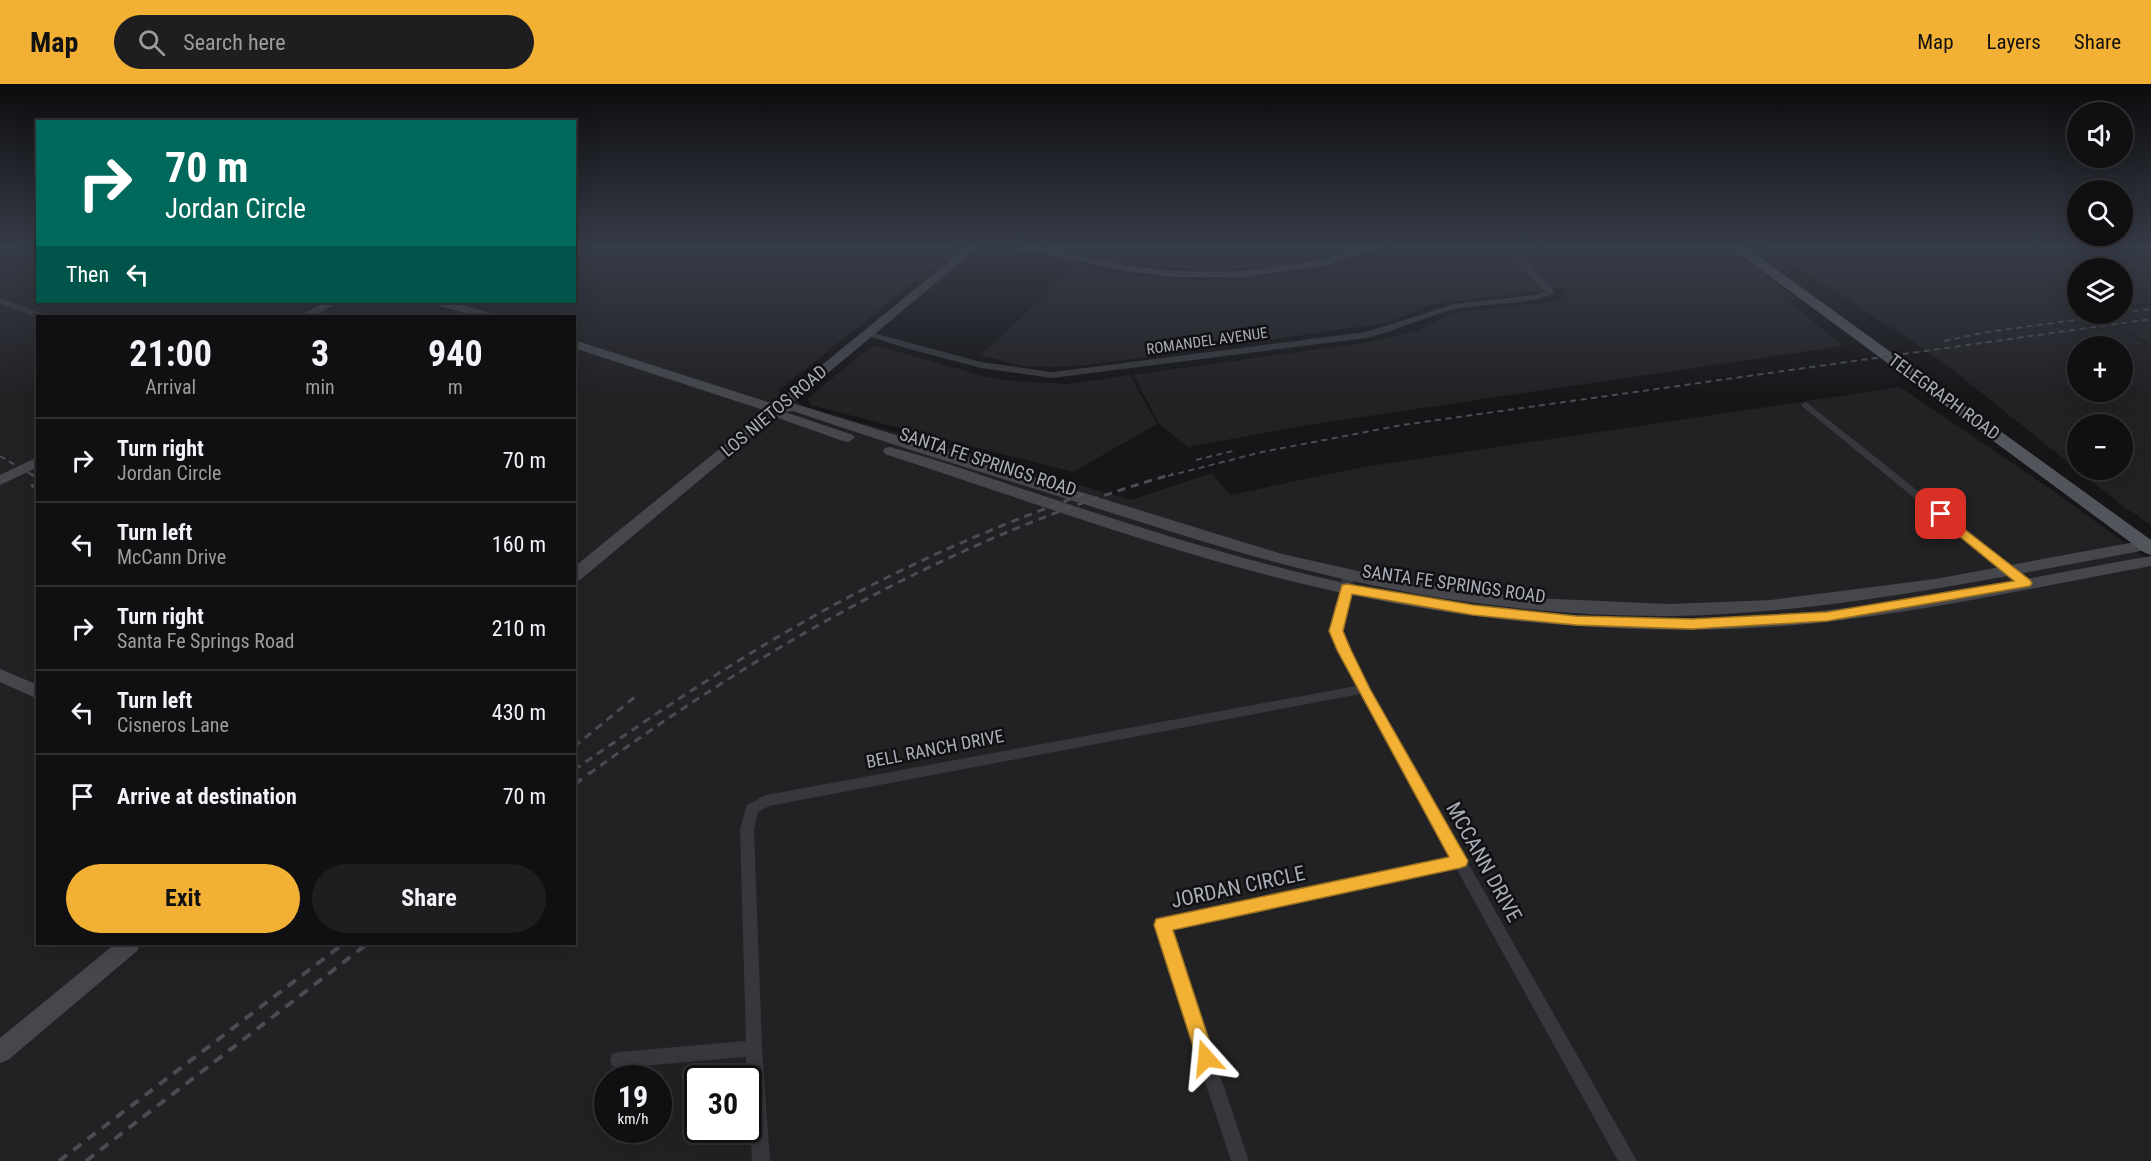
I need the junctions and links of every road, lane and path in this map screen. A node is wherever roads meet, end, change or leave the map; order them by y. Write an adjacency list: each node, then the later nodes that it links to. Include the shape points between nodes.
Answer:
1 (912, 296): 11 (main road, LOS NIETOS ROAD)
2 (1540, 296): 11 (street, ROMANDEL AVENUE, via 1454,307 1366,335 1052,375 981,366)
3 (1805, 296): 17 (main road, TELEGRAPH ROAD)
4 (1823, 296): 17 (main road, TELEGRAPH ROAD, via 1981,409)
5 (0, 301): 8 (street)
6 (331, 303): 9 (main road)
7 (443, 303): 10 (main road)
8 (38, 315)
9 (308, 315)
10 (485, 315)
11 (866, 334): 14 (main road, LOS NIETOS ROAD)
12 (576, 346): 14 (main road, SANTA FE SPRINGS ROAD)
13 (1806, 405): 18 (street)
14 (775, 409): 19 (main road, LOS NIETOS ROAD); 20 (main road, SANTA FE SPRINGS ROAD, via 782,417 888,444 1198,549)
15 (36, 462): 16 (main road)
16 (0, 481)
17 (2150, 547): 18 (main road, SANTA FE SPRINGS ROAD); 21 (main road, SANTA FE SPRINGS ROAD)
18 (2008, 569): 20 (main road, SANTA FE SPRINGS ROAD, via 1858,596 1706,609 1525,602); 21 (street)
19 (576, 574)
20 (1348, 582): 21 (main road, SANTA FE SPRINGS ROAD, via 1495,612 1576,620 1692,624 1827,616); 23 (street, MCCANN DRIVE, via 1336,631)
21 (2026, 583)
22 (0, 675): 24 (main road)
23 (1363, 689): 25 (street, MCCANN DRIVE); 27 (street, BELL RANCH DRIVE, via 766,801 752,809 747,829)
24 (36, 692)
25 (1460, 861): 31 (street, JORDAN CIRCLE, via 1162,925); 32 (street, MCCANN DRIVE)
26 (129, 945): 28 (main road)
27 (754, 1048): 29 (street); 30 (street, BELL RANCH DRIVE)
28 (0, 1052)
29 (618, 1060)
30 (761, 1161)
31 (1240, 1161)
32 (1628, 1161)

